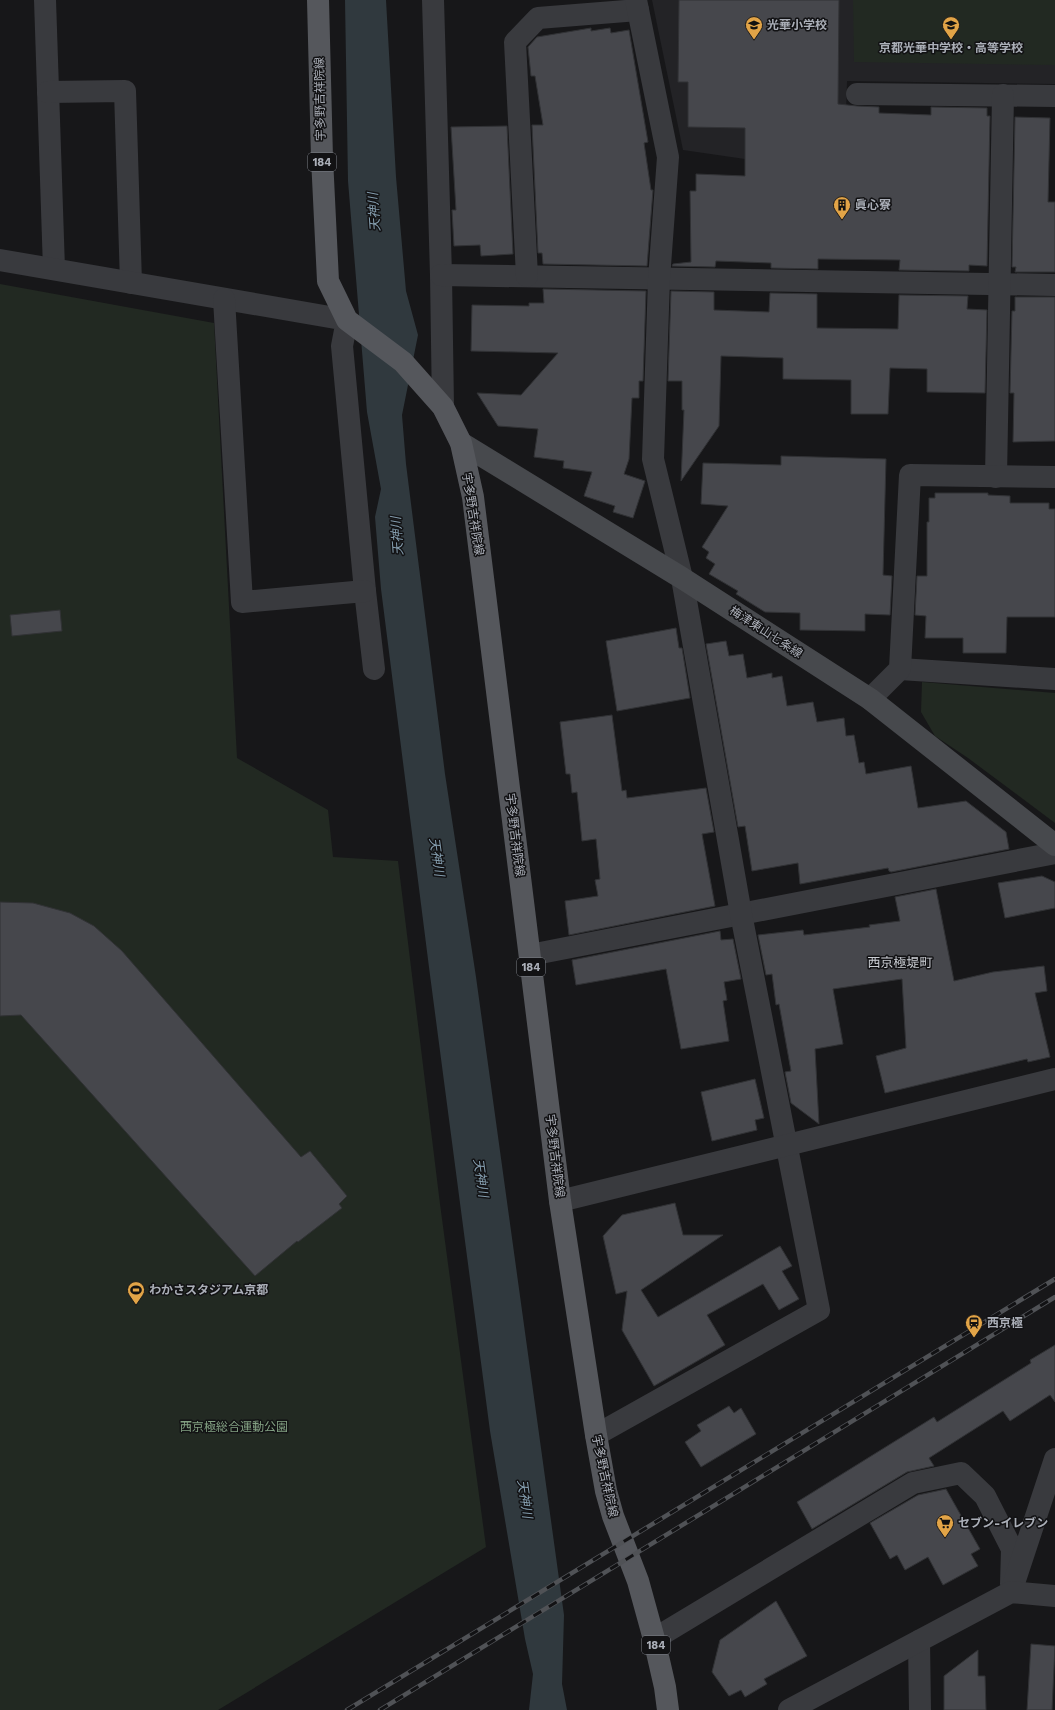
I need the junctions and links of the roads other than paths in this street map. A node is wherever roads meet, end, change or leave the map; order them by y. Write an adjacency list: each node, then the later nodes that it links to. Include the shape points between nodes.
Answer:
1 (45, 0): 5 (street)
2 (318, 0): 18 (main road, 宇多野吉祥院線 / 184, via 328,281)
3 (433, 0): 11 (street)
4 (637, 5): 12 (street, via 538,18 515,42); 13 (street, via 668,157)
5 (48, 92): 10 (street); 14 (street, via 125,91)
6 (857, 94): 7 (street)
7 (1003, 95): 8 (street); 15 (street)
8 (1055, 96)
9 (0, 260): 10 (street)
10 (54, 270): 14 (street)
11 (441, 275): 12 (street); 19 (street)
12 (527, 276): 13 (street)
13 (659, 279): 15 (street); 23 (street, via 654,459)
14 (132, 283): 17 (street)
15 (1000, 284): 16 (street); 21 (street)
16 (1055, 285)
17 (224, 299): 18 (street); 24 (street, via 242,602)
18 (347, 320): 19 (main road, 宇多野吉祥院線 / 184, via 404,362); 24 (street, via 342,346)
19 (443, 407): 20 (main road, 宇多野吉祥院線 / 184)
20 (461, 443): 23 (main road, 梅津東山七条線); 32 (main road, 宇多野吉祥院線 / 184, via 473,497)
21 (996, 477): 22 (street); 26 (street, via 910,475)
22 (1055, 477)
23 (682, 578): 28 (main road, 梅津東山七条線); 31 (street)
24 (365, 591): 25 (street)
25 (374, 669)
26 (900, 669): 27 (street); 28 (street)
27 (1055, 679)
28 (870, 699): 29 (main road, 梅津東山七条線)
29 (1055, 845)
30 (1055, 853): 31 (street)
31 (741, 914): 32 (street); 34 (street)
32 (530, 956): 35 (main road, 宇多野吉祥院線 / 184)
33 (1055, 1079): 34 (street)
34 (785, 1146): 35 (street); 36 (street, via 819,1310)
35 (560, 1201): 36 (main road, 宇多野吉祥院線 / 184)
36 (596, 1435): 40 (main road, 宇多野吉祥院線 / 184, via 613,1516 638,1582)
37 (1055, 1459): 38 (street)
38 (1011, 1592): 39 (street); 40 (street, via 1012,1549 985,1496 961,1473 913,1483); 41 (street)
39 (1055, 1596)
40 (654, 1639): 42 (main road, 宇多野吉祥院線 / 184)
41 (919, 1640): 43 (street); 44 (street)
42 (668, 1710)
43 (789, 1710)
44 (920, 1710)

